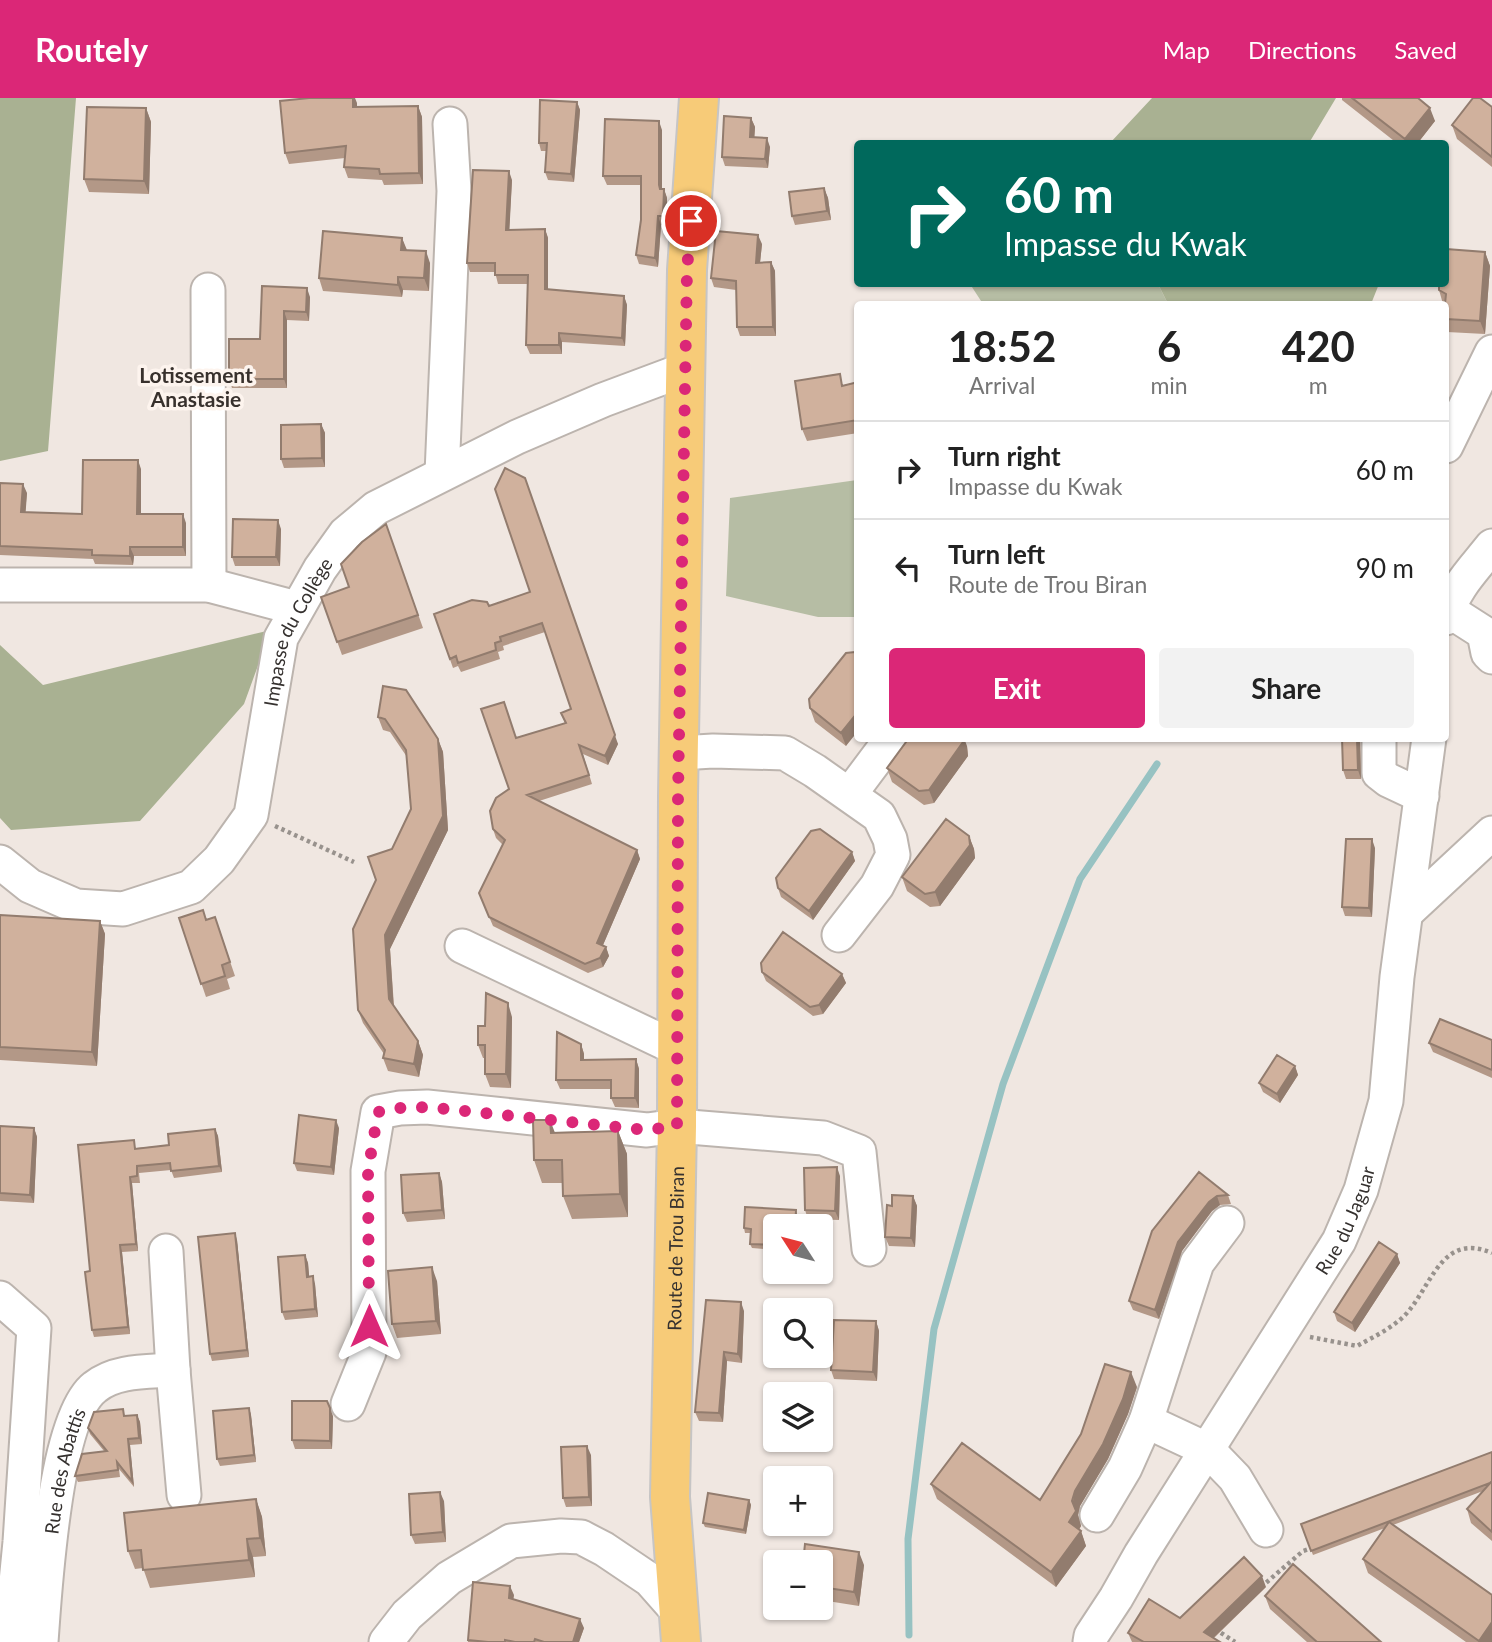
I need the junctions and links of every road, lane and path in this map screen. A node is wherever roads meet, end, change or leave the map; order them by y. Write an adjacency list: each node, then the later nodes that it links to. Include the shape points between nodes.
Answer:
1 (699, 98): 5 (main road, Route de Trou Biran, via 687,270)
2 (450, 124): 7 (street, via 454,191)
3 (208, 290): 10 (street)
4 (1492, 352): 6 (street)
5 (686, 369): 7 (street, Impasse du Collège, via 591,405); 18 (main road, Route de Trou Biran)
6 (1449, 440)
7 (442, 474): 11 (street, Impasse du Collège, via 376,508 345,534)
8 (1492, 546): 12 (street, via 1459,587)
9 (0, 585): 10 (street)
10 (209, 586): 11 (street)
11 (296, 608): 21 (street, Impasse du Collège, via 281,638)
12 (1449, 610)
13 (1449, 615): 14 (street, via 1483,633)
14 (1492, 657)
15 (889, 742): 19 (street)
16 (1379, 742): 20 (street, via 1380,773)
17 (1429, 742): 20 (street, Rue du Jaguar)
18 (680, 752): 19 (street, via 785,753); 28 (main road, Route de Trou Biran)
19 (850, 794): 26 (street, via 879,816 893,855 877,886)
20 (1422, 796): 25 (street, Rue du Jaguar)
21 (251, 816): 23 (street, Impasse du Collège, via 219,860 191,887 122,909 76,906 30,886); 24 (path)
22 (1492, 833): 25 (street)
23 (0, 862)
24 (354, 862)
25 (1407, 912): 35 (street, Rue du Jaguar, via 1386,1101 1361,1190 1339,1241)
26 (839, 935)
27 (462, 946): 28 (street)
28 (676, 1048): 29 (main road, Route de Trou Biran)
29 (677, 1126): 31 (street, via 823,1138 859,1152); 37 (street, via 647,1130 427,1107 378,1112 368,1171 369,1352); 46 (main road, Route de Trou Biran, via 670,1497)
30 (1227, 1223): 38 (street, via 1197,1263)
31 (869, 1248)
32 (166, 1251): 36 (street)
33 (1492, 1253): 35 (path, via 1478,1247 1458,1250 1440,1263 1410,1310 1357,1346 1309,1336 1293,1338)
34 (0, 1298): 47 (street, via 34,1328)
35 (1268, 1354): 39 (street, Rue du Jaguar)
36 (173, 1370): 40 (street); 48 (street, Rue des Abattis, via 118,1375 94,1387 79,1407 68,1433 50,1530)
37 (348, 1404)
38 (1146, 1421): 39 (street); 41 (street)
39 (1208, 1450): 42 (street, via 1236,1478); 50 (street, Rue du Jaguar)
40 (184, 1495)
41 (1097, 1515)
42 (1266, 1530)
43 (1316, 1547): 44 (path, via 1303,1551)
44 (1253, 1594)
45 (1223, 1619): 51 (path, via 1213,1628)
46 (680, 1628): 49 (street, via 650,1580 581,1537 561,1536 511,1541 449,1578 407,1615)
47 (10, 1642)
48 (41, 1642)
49 (386, 1642)
50 (1090, 1642)
51 (1235, 1642)

